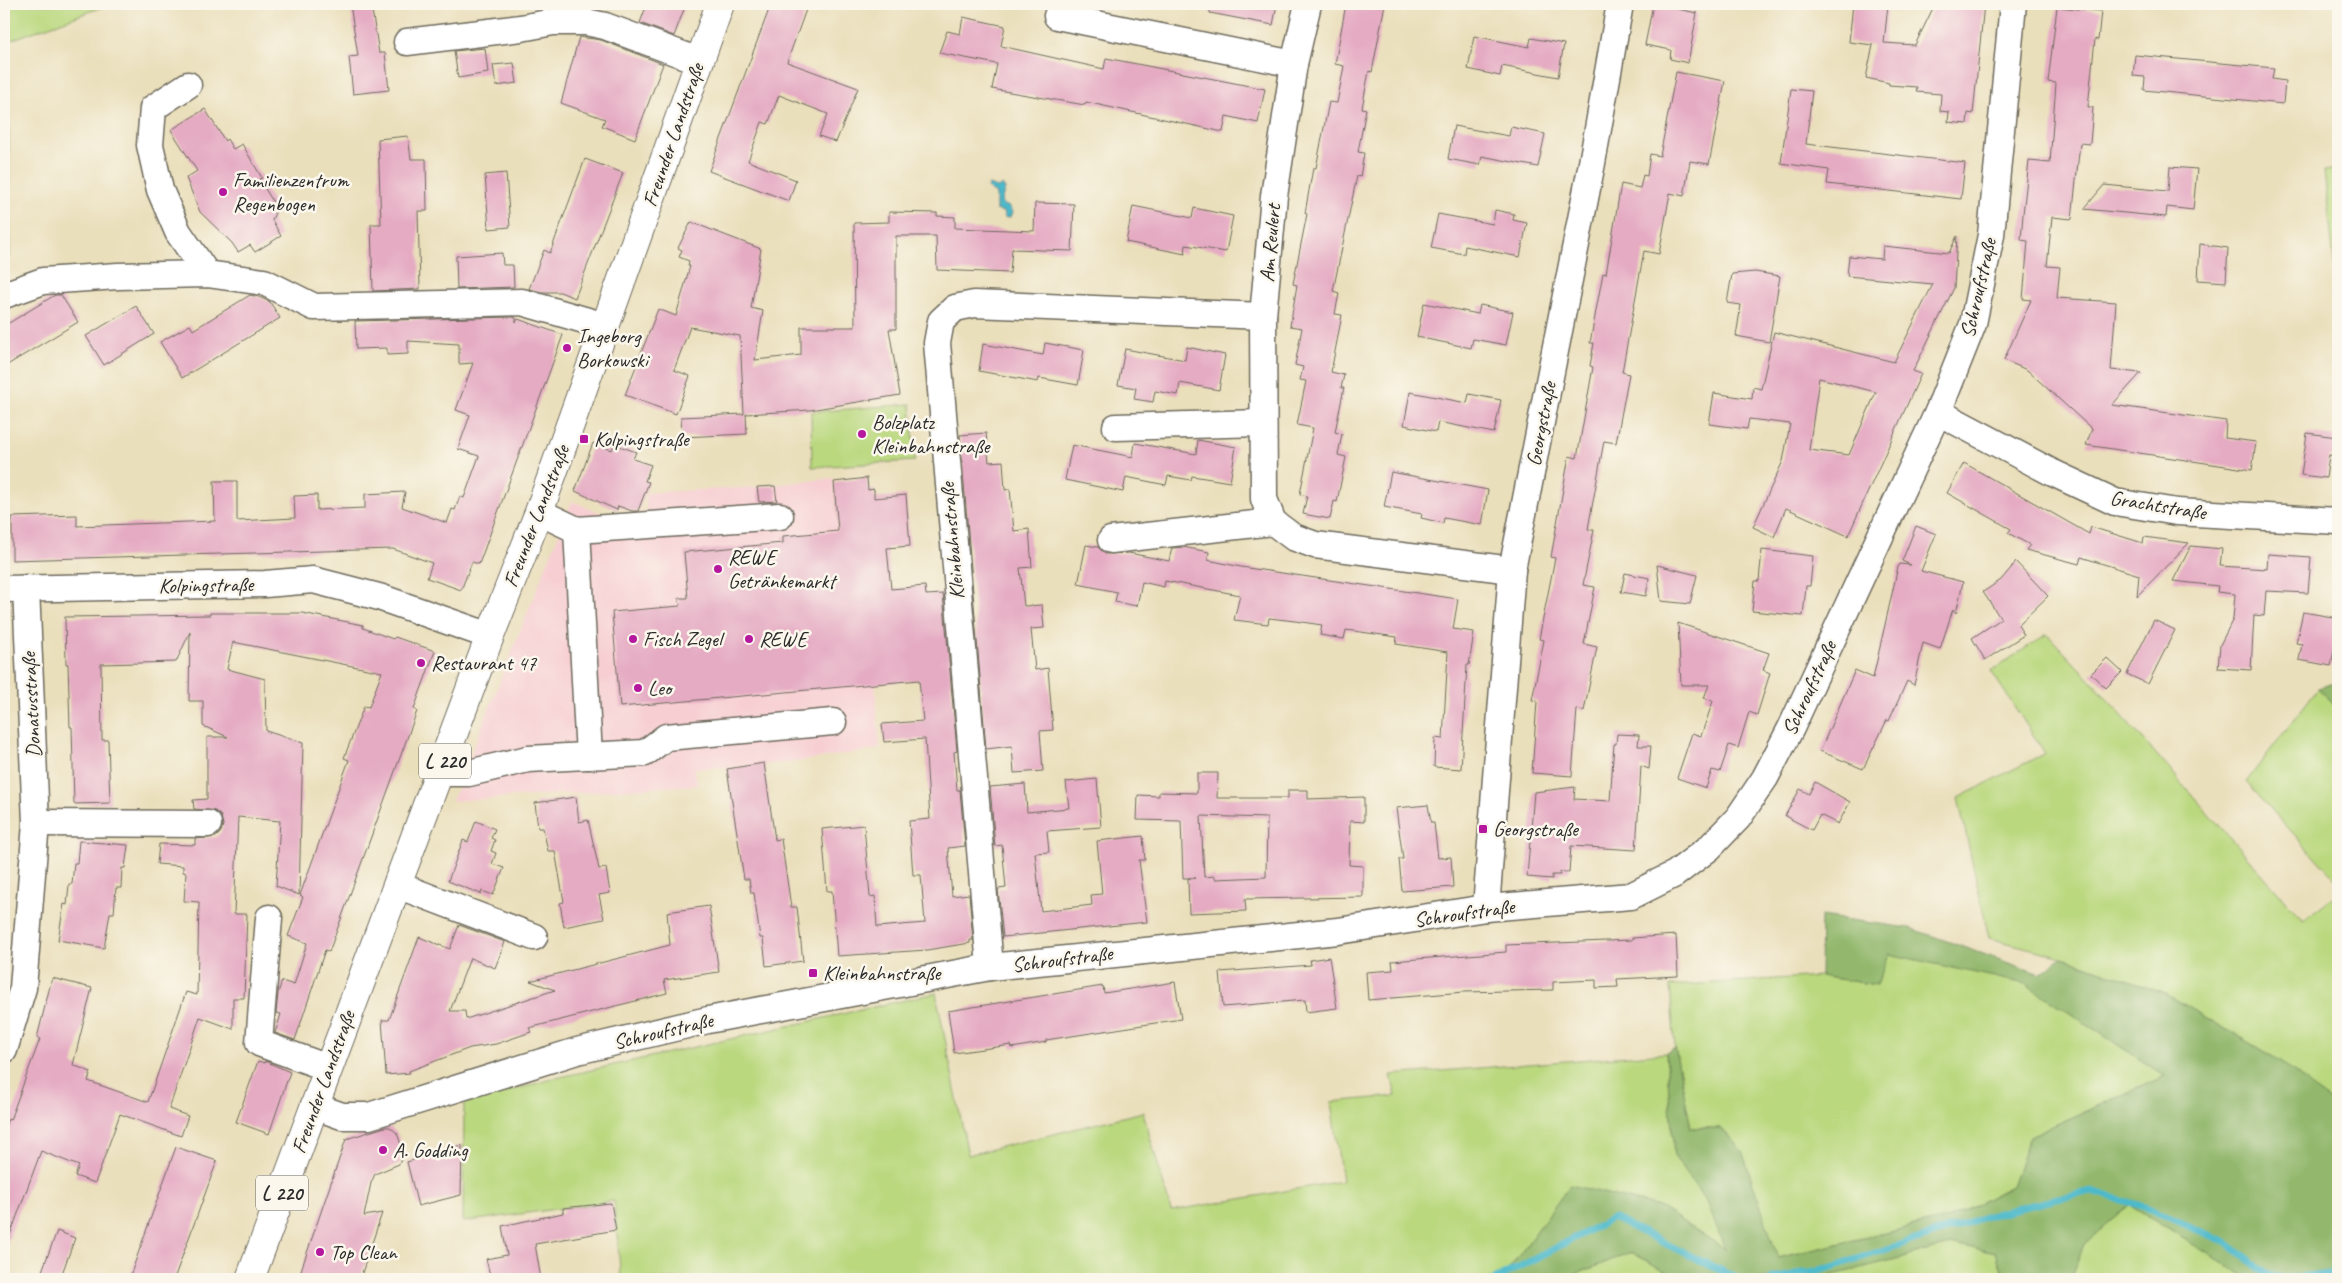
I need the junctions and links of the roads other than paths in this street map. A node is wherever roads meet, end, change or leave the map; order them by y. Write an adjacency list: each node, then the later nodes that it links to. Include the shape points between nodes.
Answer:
1 (720, 4): 7 (main road, Freunder Landstraße / L 220)
2 (1308, 4): 8 (street, Am Reulert)
3 (1620, 4): 23 (street, Georgstraße)
4 (2013, 4): 14 (street, Schroufstraße, via 1991,234 1973,324)
5 (1057, 16): 8 (street)
6 (407, 42): 7 (street, via 553,22 586,22)
7 (699, 61): 13 (main road, Freunder Landstraße / L 220)
8 (1294, 64): 12 (street, Am Reulert, via 1274,196)
9 (188, 85): 10 (street, via 153,108 150,145 160,190 178,232)
10 (207, 274): 11 (street, via 43,282); 13 (street, via 264,282 314,307 522,302)
11 (4, 295)
12 (1263, 316): 15 (street, Am Reulert); 35 (street, Kleinbahnstraße, via 974,304 954,308 941,321 936,343)
13 (605, 326): 17 (main road, Freunder Landstraße / L 220)
14 (1938, 412): 19 (street, Grachtstraße, via 2115,502 2177,512); 32 (street, Schroufstraße, via 1791,728 1765,778 1738,818 1709,848 1675,874 1631,896)
15 (1262, 423): 16 (street); 20 (street, Am Reulert, via 1264,499)
16 (1116, 426)
17 (539, 512): 21 (street); 25 (main road, Freunder Landstraße / L 220)
18 (780, 516): 21 (street)
19 (2338, 521)
20 (1273, 522): 22 (street); 23 (street, via 1293,538 1314,545)
21 (577, 530): 27 (street)
22 (1111, 540)
23 (1512, 570): 32 (street, Georgstraße)
24 (15, 588): 25 (street, Kolpingstraße, via 265,584 313,580 379,597); 29 (street, Donatusstraße)
25 (490, 636): 28 (main road, Freunder Landstraße / L 220)
26 (833, 722): 27 (street, via 666,736 646,753)
27 (589, 756): 28 (street, via 528,759 468,773)
28 (440, 774): 31 (main road, Freunder Landstraße / L 220)
29 (36, 823): 30 (street); 36 (street, Donatusstraße, via 22,988)
30 (208, 824)
31 (398, 885): 34 (street); 37 (main road, Freunder Landstraße / L 220)
32 (1486, 908): 35 (street, Schroufstraße, via 1338,931)
33 (269, 918): 37 (street, via 259,1043)
34 (534, 937)
35 (990, 967): 38 (street, Schroufstraße, via 708,1020 577,1051 369,1116 342,1116)
36 (4, 1050)
37 (328, 1068): 38 (main road, Freunder Landstraße / L 220)
38 (314, 1106): 39 (main road, Freunder Landstraße / L 220)
39 (250, 1279)

